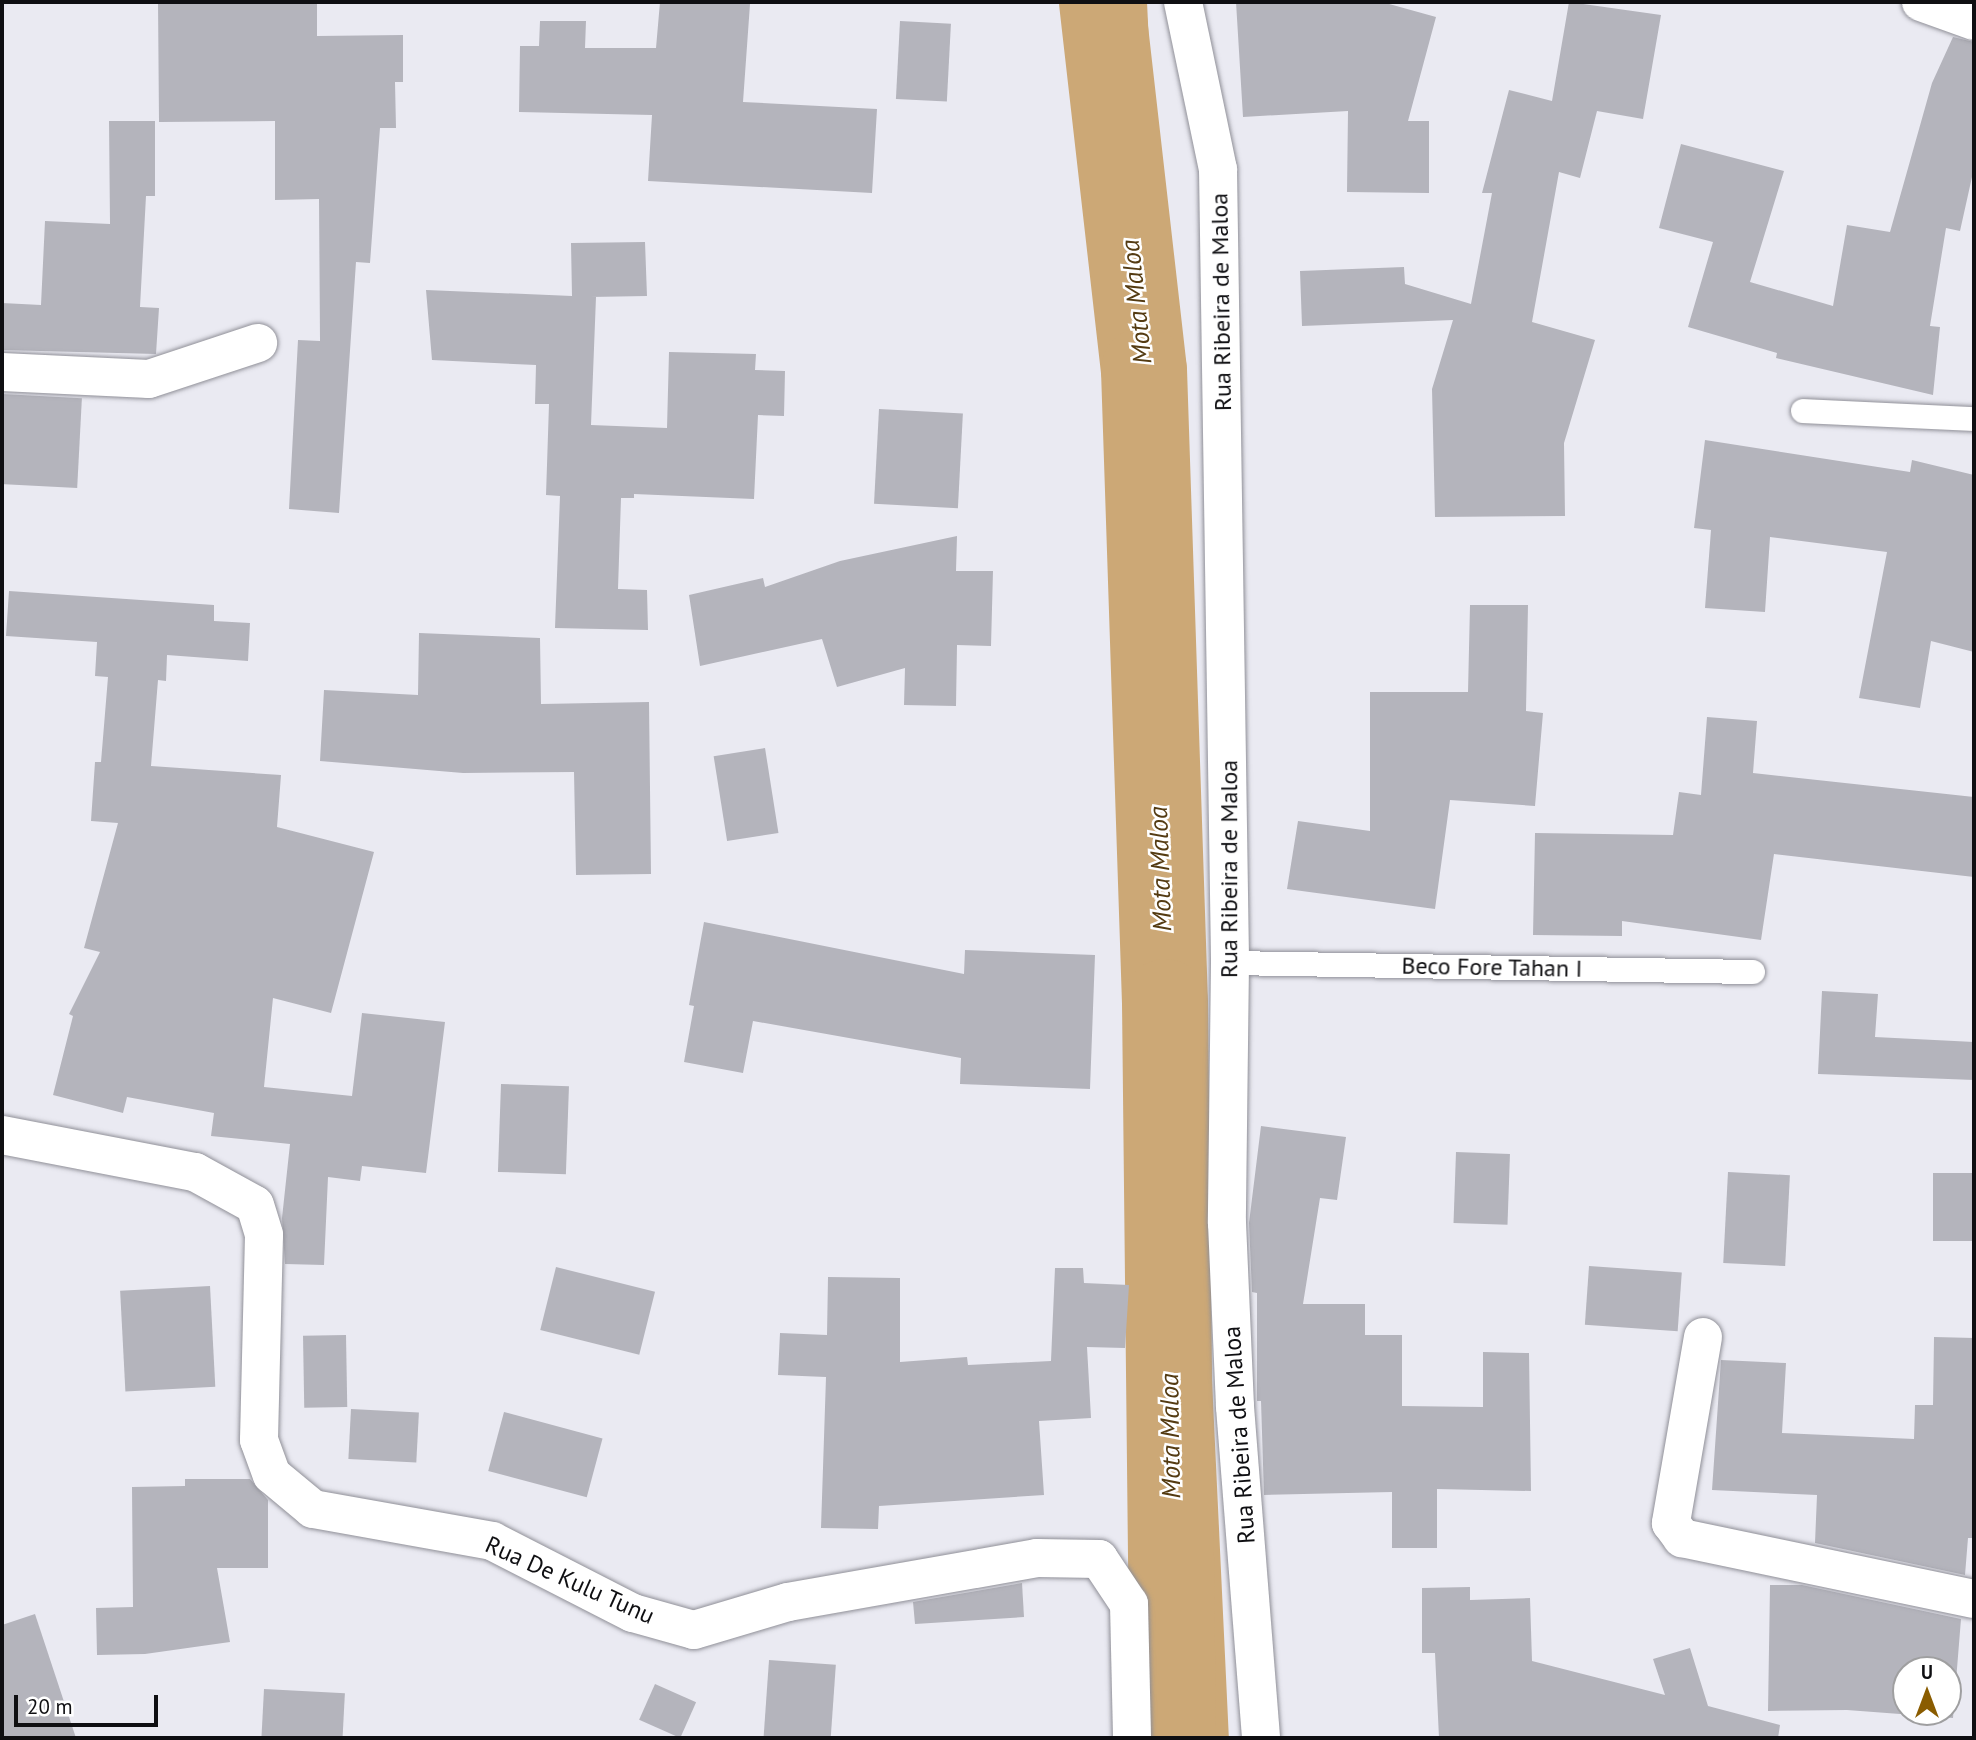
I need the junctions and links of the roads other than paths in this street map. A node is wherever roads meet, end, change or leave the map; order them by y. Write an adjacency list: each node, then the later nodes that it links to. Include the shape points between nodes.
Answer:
1 (1182, 2): 8 (street, Rua Ribeira de Maloa, via 1218,169)
2 (1921, 2): 3 (street)
3 (1974, 21)
4 (258, 343): 5 (street, via 149,379)
5 (2, 372)
6 (1803, 411): 7 (lane)
7 (1974, 419)
8 (1230, 963): 9 (lane, Beco Fore Tahan I); 14 (street, Rua Ribeira de Maloa, via 1227,1223 1236,1418)
9 (1754, 972)
10 (2, 1135): 13 (street, Rua De Kulu Tunu, via 195,1172 255,1205 264,1235 259,1440 272,1475 313,1509 492,1541 632,1613 694,1630 788,1602 1024,1560 1099,1559 1129,1604)
11 (1703, 1337): 12 (street, via 1671,1523 1682,1538)
12 (1974, 1599)
13 (1132, 1738)
14 (1261, 1738)

